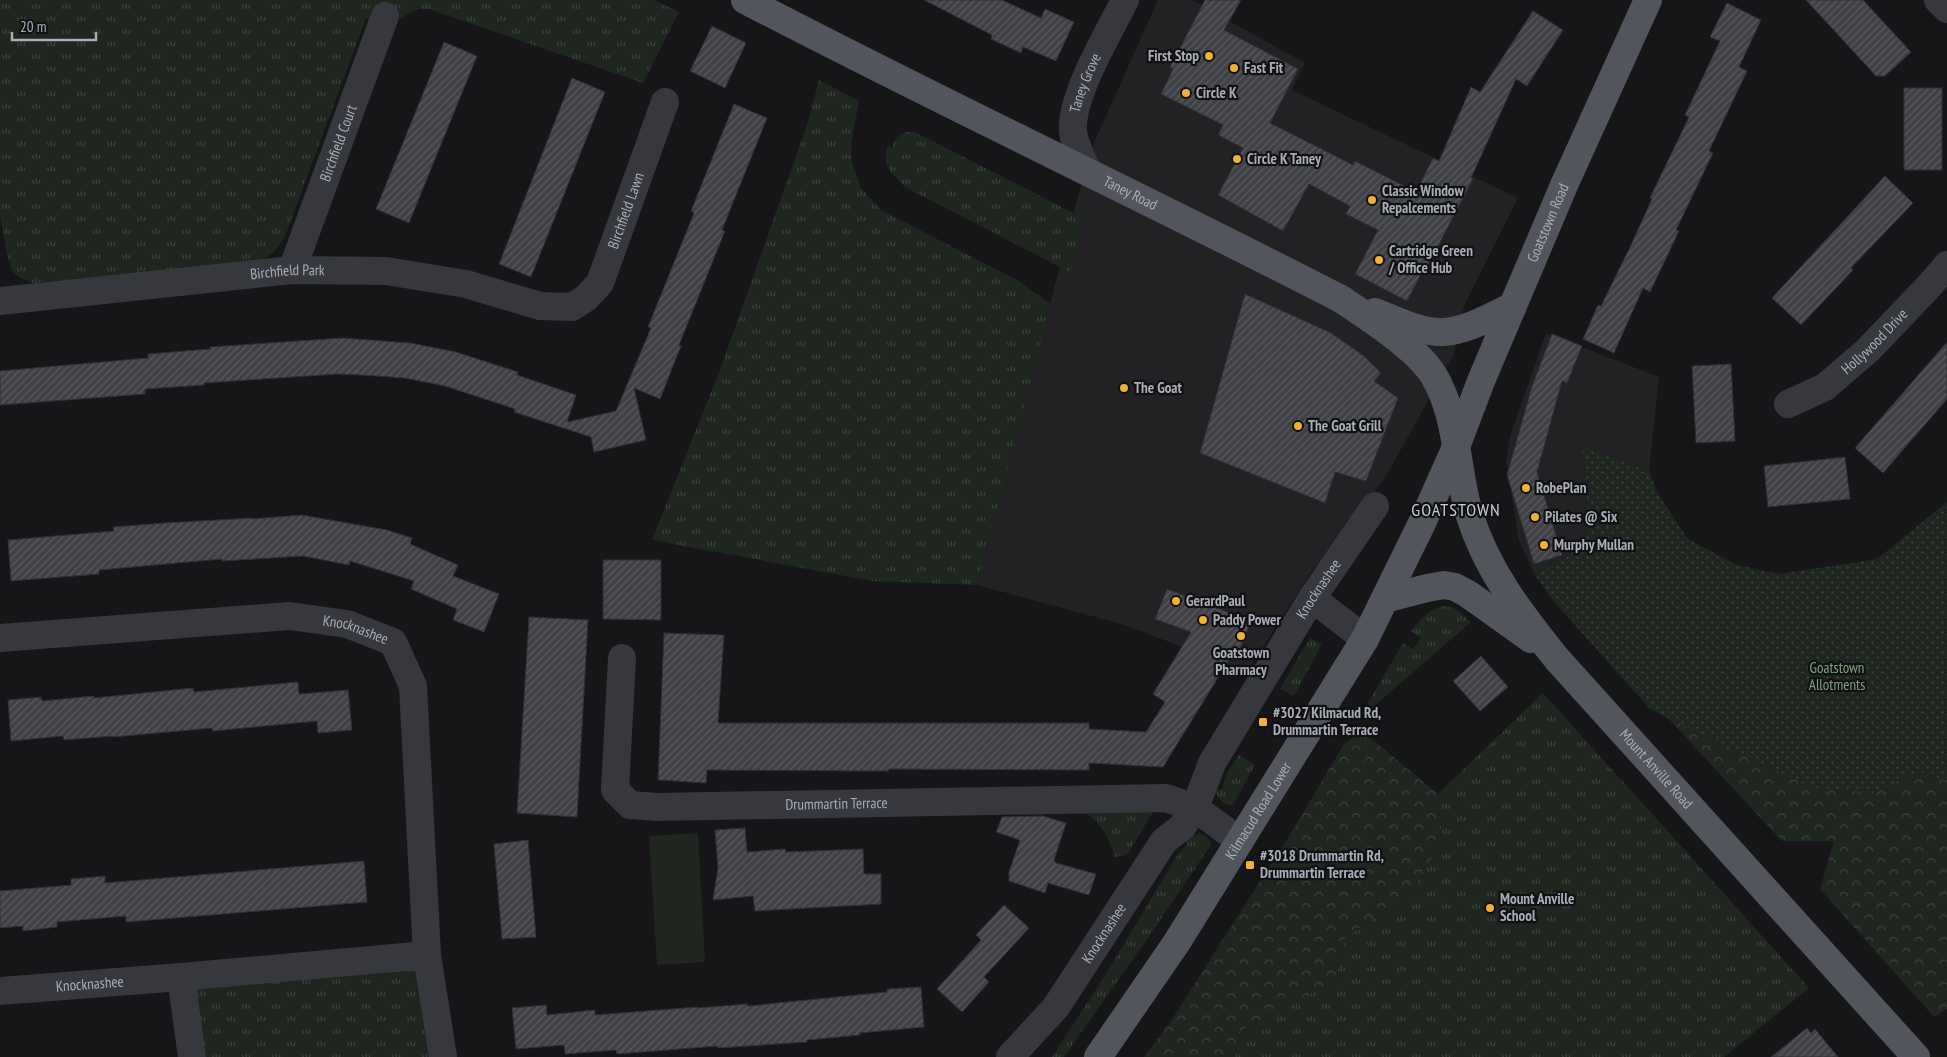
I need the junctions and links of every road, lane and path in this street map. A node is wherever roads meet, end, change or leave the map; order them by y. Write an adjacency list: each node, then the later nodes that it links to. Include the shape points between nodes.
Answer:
1 (745, 0): 8 (main road, Taney Road)
2 (1125, 0): 8 (street, Taney Grove, via 1084,81 1077,106 1073,130)
3 (1648, 0): 13 (main road, Goatstown Road)
4 (1938, 0): 5 (street)
5 (1947, 9)
6 (385, 16): 10 (street, Birchfield Court)
7 (665, 102): 14 (street, Birchfield Lawn, via 600,282 586,298)
8 (1088, 172): 12 (main road, Taney Road)
9 (1947, 264): 15 (street, Hollywood Drive, via 1868,350 1824,387)
10 (292, 270): 11 (street, Birchfield Park); 14 (street, Birchfield Park, via 386,271 466,284 540,306)
11 (0, 298)
12 (1340, 299): 13 (main road, via 1416,327 1443,332 1477,324); 16 (main road, Taney Road, via 1380,325 1435,376)
13 (1513, 306): 16 (main road, Goatstown Road)
14 (572, 307)
15 (1788, 404)
16 (1456, 447): 19 (main road, Kilmacud Road Lower); 22 (main road, Mount Anville Road, via 1467,504 1482,548 1504,590)
17 (1375, 506): 18 (street, Knocknashee)
18 (1312, 598): 21 (street); 24 (street, Knocknashee, via 1212,763)
19 (1385, 599): 21 (main road, Kilmacud Road Lower); 22 (main road, via 1427,588 1455,587)
20 (0, 638): 26 (street, Knocknashee, via 290,616 347,624 393,642 413,686)
21 (1365, 639): 25 (main road, Kilmacud Road Lower)
22 (1552, 654): 33 (main road, Mount Anville Road)
23 (622, 658): 24 (street, Drummartin Terrace, via 615,790 630,805 1166,798)
24 (1195, 808): 25 (street); 31 (street, Knocknashee, via 1182,827 1164,841 1056,1007)
25 (1240, 842): 32 (main road, Kilmacud Road Lower, via 1177,942)
26 (427, 955): 27 (street, Knocknashee); 30 (street, Knocknashee)
27 (181, 977): 28 (street, Knocknashee); 29 (street)
28 (0, 991)
29 (192, 1057)
30 (442, 1057)
31 (1010, 1057)
32 (1098, 1057)
33 (1916, 1057)

